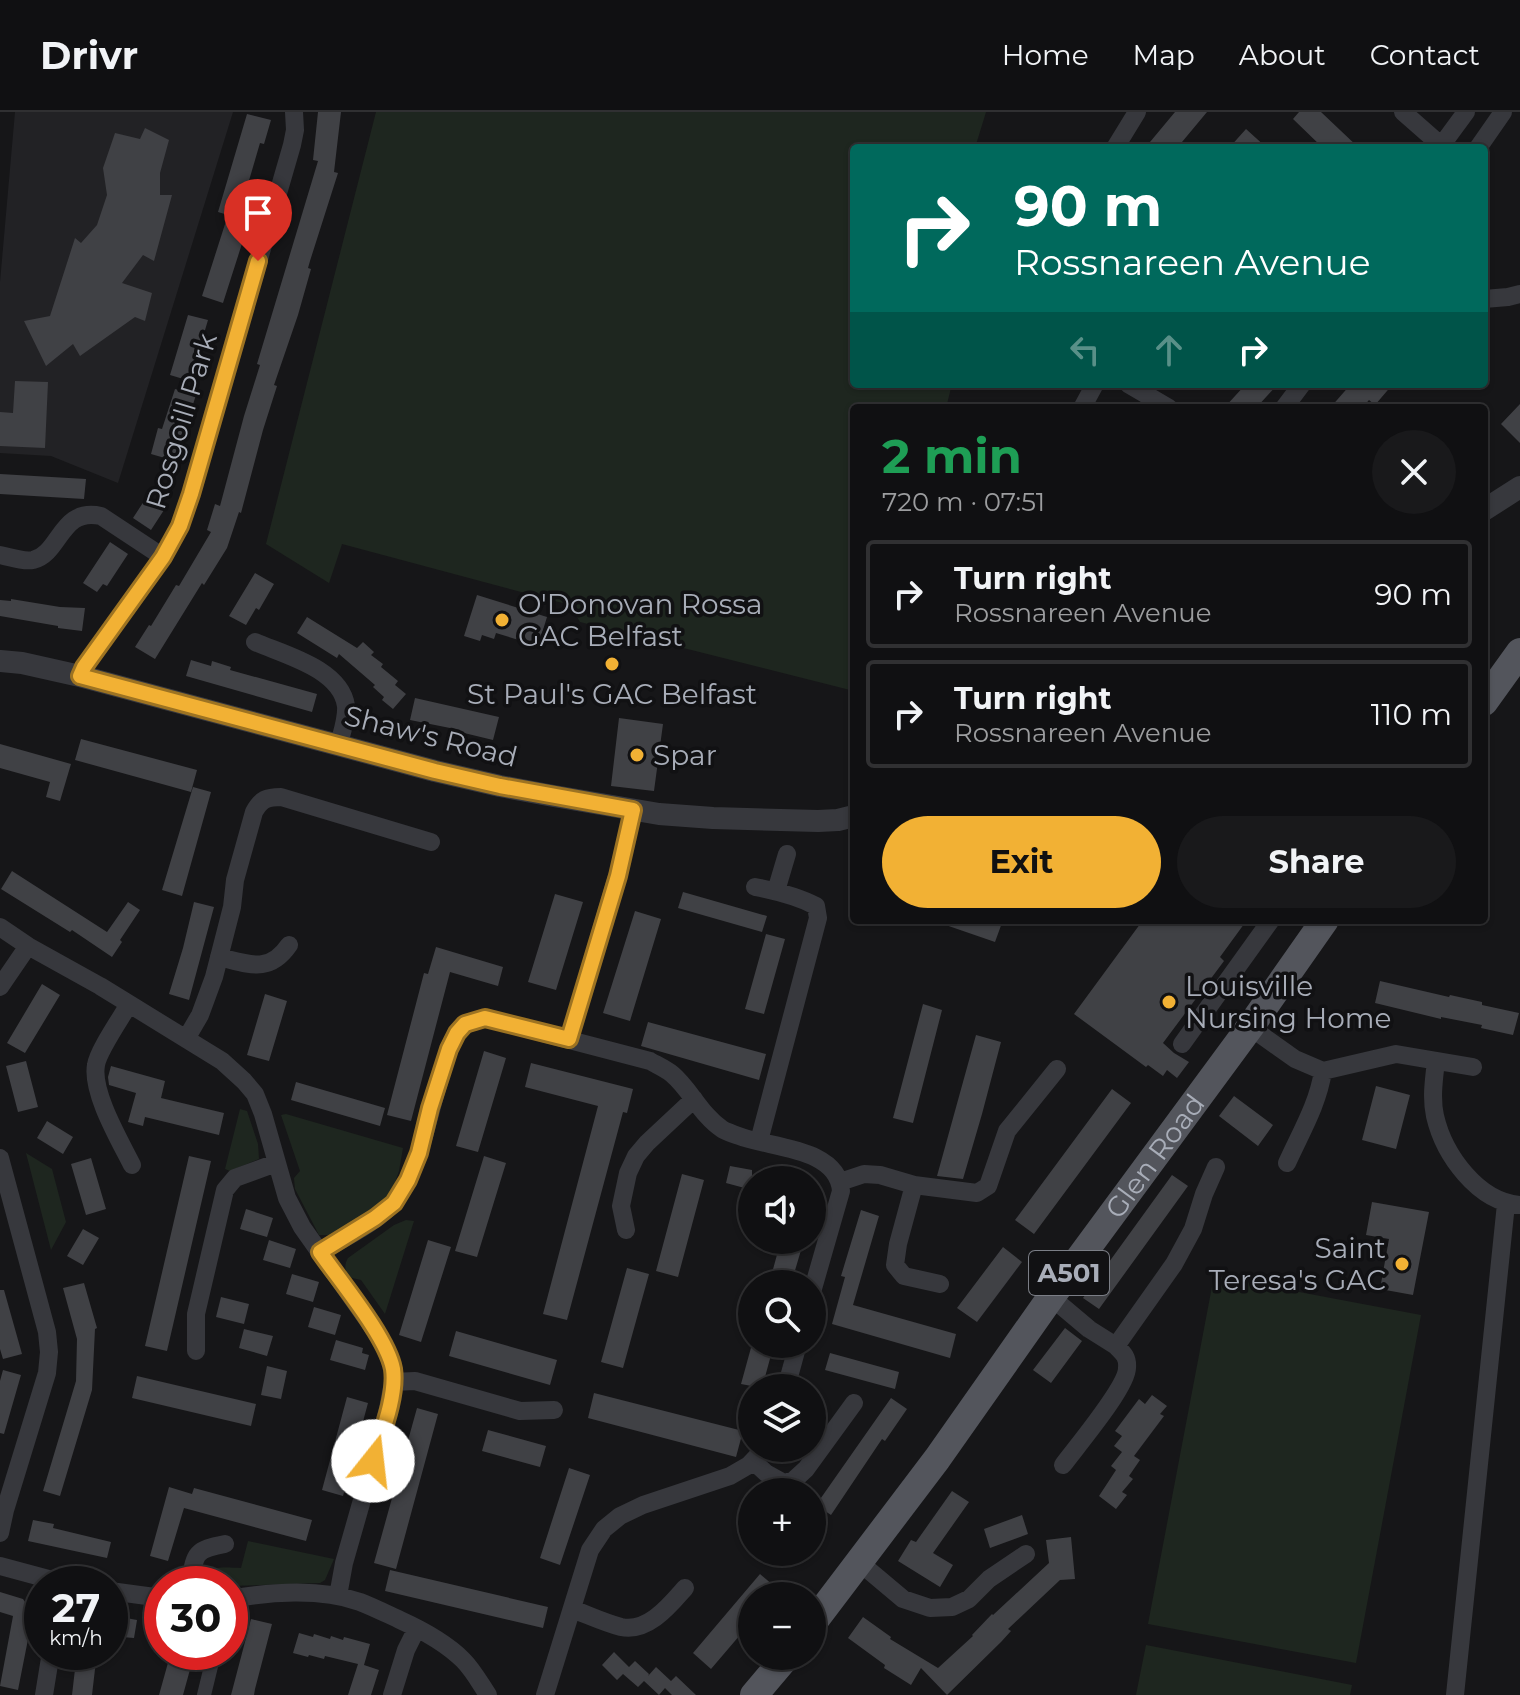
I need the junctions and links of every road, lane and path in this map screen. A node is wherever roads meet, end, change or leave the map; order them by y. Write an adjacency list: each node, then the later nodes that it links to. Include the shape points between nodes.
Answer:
1 (294, 112): 17 (street, Rosgoill Park, via 292,145 191,494)
2 (1137, 112): 6 (street)
3 (1403, 112): 7 (street)
4 (1466, 112): 8 (street)
5 (1503, 112): 9 (street)
6 (1117, 144)
7 (1439, 144)
8 (1444, 144)
9 (1481, 144)
10 (1520, 294): 11 (street)
11 (1488, 299)
12 (1135, 388): 13 (street)
13 (1162, 404)
14 (1520, 487): 15 (street)
15 (1488, 507)
16 (0, 555): 17 (street, via 40,557 67,525 93,514)
17 (163, 557): 21 (street, Rosgoill Park)
18 (255, 642): 23 (street, via 332,679 346,705)
19 (1520, 652): 22 (main road)
20 (0, 661): 21 (street, Shaw's Road)
21 (80, 676): 23 (street, Shaw's Road)
22 (1488, 696)
23 (339, 744): 24 (street, Shaw's Road, via 500,786)
24 (633, 810): 25 (street, Shaw's Road, via 786,821); 40 (street)
25 (850, 817)
26 (431, 842): 35 (street, via 281,797 259,802)
27 (787, 854): 29 (street)
28 (755, 887): 29 (street)
29 (776, 891): 47 (street, via 816,906 818,918)
30 (1268, 924): 41 (street)
31 (1322, 924): 38 (main road, Glen Road / A501)
32 (0, 927): 34 (street)
33 (289, 945): 35 (street, via 282,956 260,966)
34 (28, 946): 36 (street); 37 (street)
35 (219, 957): 39 (street, via 200,1015)
36 (0, 987)
37 (129, 1004): 39 (street); 51 (street, via 96,1063 96,1080)
38 (1250, 1027): 45 (street, via 1295,1059); 60 (main road, Glen Road / A501)
39 (186, 1039): 49 (street, via 222,1061 255,1094)
40 (569, 1039): 46 (street, via 650,1061); 57 (street, via 485,1018 465,1024 449,1049 419,1153 394,1203)
41 (1182, 1044)
42 (1436, 1061): 43 (street); 45 (street, via 1396,1054); 55 (street, via 1435,1116 1453,1160 1482,1191)
43 (1473, 1067)
44 (1057, 1069): 54 (street, via 1007,1131 988,1186 977,1193)
45 (1323, 1071): 50 (street, via 1312,1113)
46 (694, 1099): 47 (street, via 721,1129); 56 (street, via 636,1156 621,1206)
47 (759, 1141): 53 (street, via 800,1150 821,1161)
48 (0, 1158): 71 (street, via 49,1352)
49 (276, 1163): 57 (street, via 292,1207); 62 (street, via 235,1178 225,1190 196,1314)
50 (1287, 1163)
51 (132, 1165)
52 (1216, 1167): 61 (street, via 1174,1264)
53 (840, 1182): 54 (street, via 864,1174); 58 (street)
54 (914, 1185): 59 (street, via 895,1265 904,1276)
55 (1513, 1204): 93 (street)
56 (626, 1230)
57 (320, 1252): 63 (street, via 388,1353)
58 (818, 1270)
59 (940, 1284)
60 (1051, 1297): 61 (street); 74 (main road, Glen Road / A501)
61 (1116, 1346): 70 (street, via 1126,1355 1128,1370)
62 (196, 1351)
63 (393, 1382): 65 (street, via 415,1381 520,1411); 80 (street)
64 (854, 1403): 66 (street)
65 (554, 1410)
66 (826, 1431)
67 (752, 1462): 82 (street, via 730,1476 643,1505 604,1529 590,1550)
68 (762, 1462): 69 (street, via 766,1473 784,1483 794,1480)
69 (806, 1462)
70 (1063, 1465)
71 (0, 1533)
72 (225, 1544): 76 (street, via 203,1549)
73 (1026, 1554): 74 (street, via 952,1607 930,1608 903,1599)
74 (859, 1562): 81 (main road, Glen Road / A501)
75 (0, 1566): 77 (street)
76 (193, 1566)
77 (24, 1573)
78 (685, 1588): 82 (street, via 642,1626 624,1628)
79 (248, 1596): 80 (street)
80 (338, 1596): 83 (street)
81 (826, 1606)
82 (572, 1609): 91 (street)
83 (417, 1628): 89 (street); 90 (street, via 462,1659)
84 (48, 1670): 87 (street)
85 (210, 1670): 88 (street)
86 (775, 1670): 92 (main road)
87 (44, 1695)
88 (204, 1695)
89 (392, 1695)
90 (488, 1695)
91 (545, 1695)
92 (754, 1695)
93 (1455, 1695)

